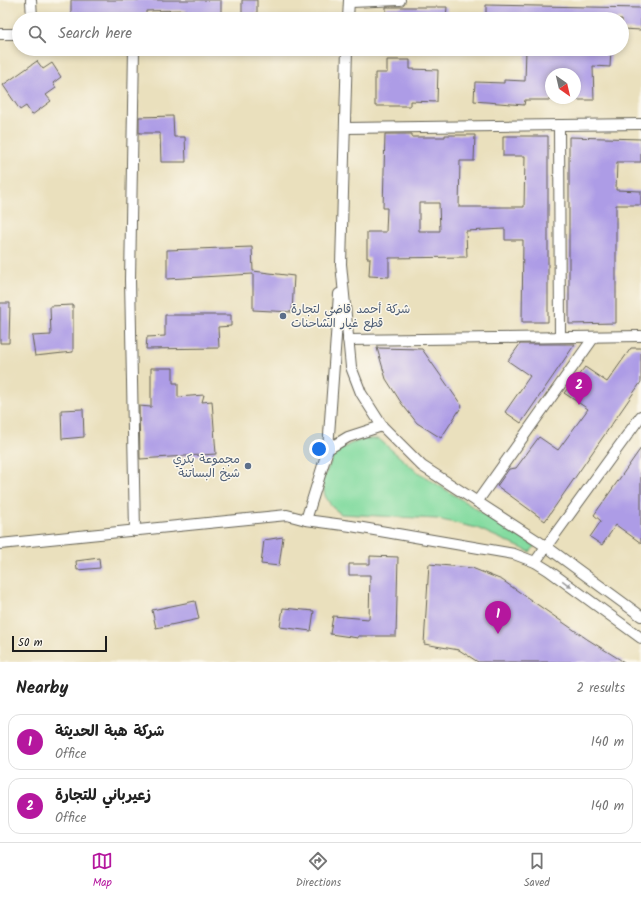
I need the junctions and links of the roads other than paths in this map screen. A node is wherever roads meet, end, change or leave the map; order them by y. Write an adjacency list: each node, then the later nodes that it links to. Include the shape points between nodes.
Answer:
1 (31, 0): 4 (street)
2 (400, 0): 3 (street)
3 (351, 1): 5 (street)
4 (32, 12)
5 (349, 12)
6 (0, 34): 7 (street)
7 (12, 34)
8 (134, 56): 23 (street, via 130,280)
9 (347, 56): 12 (street)
10 (641, 124): 11 (street)
11 (559, 125): 12 (street); 15 (street)
12 (346, 128): 13 (street)
13 (341, 264): 17 (street); 20 (street)
14 (641, 336): 16 (street)
15 (560, 337): 16 (street); 17 (street)
16 (594, 337): 21 (street)
17 (348, 340): 19 (street, via 351,367 361,393)
18 (641, 416): 25 (street)
19 (382, 426): 20 (street, via 348,437); 21 (street, via 422,466)
20 (328, 449): 22 (street)
21 (477, 502): 25 (street)
22 (306, 520): 23 (street, via 287,515); 26 (street, via 498,550)
23 (135, 531): 24 (street)
24 (0, 544)
25 (547, 547): 26 (street); 27 (street)
26 (535, 562): 28 (street, one-way to 28)
27 (641, 616)
28 (641, 638)

